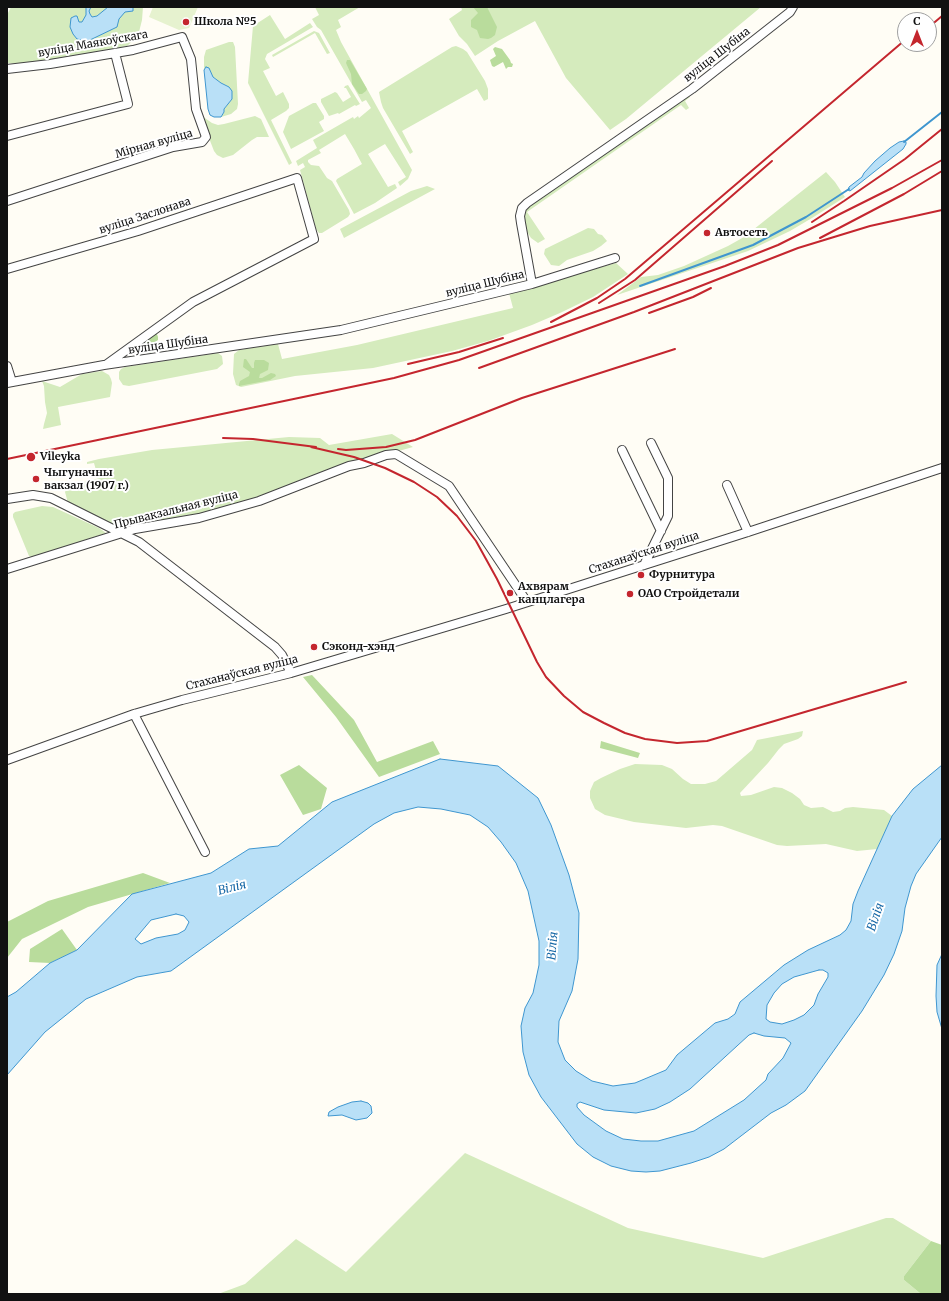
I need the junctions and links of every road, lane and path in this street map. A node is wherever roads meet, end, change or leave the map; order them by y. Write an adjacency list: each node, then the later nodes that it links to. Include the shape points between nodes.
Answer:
1 (793, 7): 10 (street, вуліца Шубіна, via 692,89 522,208 520,216)
2 (182, 37): 3 (street, вуліца Маякоўскага); 6 (street, Мірная вуліца, via 191,59 196,109 206,137 204,140 174,147)
3 (115, 53): 4 (street, вуліца Маякоўскага); 5 (street, via 128,104)
4 (7, 69)
5 (7, 136)
6 (7, 201)
7 (314, 239): 9 (street, вуліца Заслонава, via 297,178 138,231); 11 (street, вуліца Шубіна, via 193,302)
8 (615, 258): 10 (street)
9 (7, 269)
10 (532, 284): 11 (street, вуліца Шубіна, via 341,330)
11 (104, 365): 13 (street, вуліца Шубіна)
12 (7, 366): 13 (street)
13 (10, 383)
14 (651, 443): 19 (street, via 668,478 668,516)
15 (622, 450): 19 (street)
16 (942, 468): 20 (street, Стаханаўская вуліца)
17 (727, 485): 20 (street)
18 (7, 499): 21 (street, via 33,495 51,498)
19 (661, 531): 22 (street)
20 (748, 532): 22 (street, Стаханаўская вуліца)
21 (123, 534): 23 (street, Прывакзальная вуліца); 24 (street, Прывакзальная вуліца, via 135,529 199,518 259,501 349,466 396,454 449,486); 25 (street, via 141,544 274,647 282,655)
22 (644, 565): 24 (street, Стаханаўская вуліца)
23 (7, 568)
24 (527, 602): 25 (street, Стаханаўская вуліца)
25 (291, 673): 26 (street, Стаханаўская вуліца)
26 (134, 714): 27 (street, Стаханаўская вуліца); 28 (street)
27 (7, 760)
28 (205, 852)

